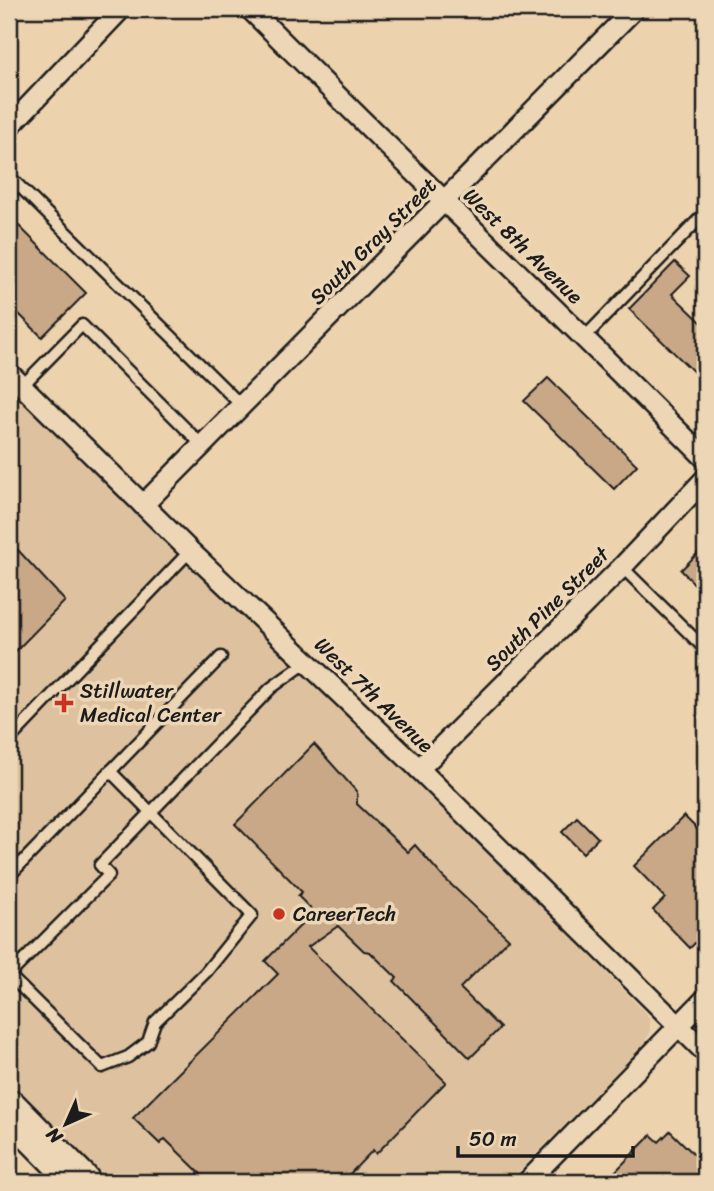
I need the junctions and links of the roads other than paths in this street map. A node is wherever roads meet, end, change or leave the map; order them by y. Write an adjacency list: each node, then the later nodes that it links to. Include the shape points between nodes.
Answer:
1 (121, 9): 4 (street)
2 (250, 9): 6 (street, West 8th Avenue)
3 (634, 9): 6 (street, South Gray Street)
4 (9, 127)
5 (9, 176): 10 (lane)
6 (444, 202): 8 (street, West 8th Avenue); 10 (street, South Gray Street)
7 (705, 213): 8 (lane)
8 (585, 337): 12 (street, West 8th Avenue)
9 (15, 379): 11 (lane, via 82,325); 14 (street, West 7th Avenue)
10 (241, 405): 11 (street, South Gray Street)
11 (202, 445): 14 (street, South Gray Street)
12 (705, 458)
13 (705, 478): 16 (street, South Pine Street)
14 (143, 505): 15 (street, West 7th Avenue)
15 (190, 551): 19 (street, West 7th Avenue); 20 (lane)
16 (622, 567): 17 (lane); 21 (street, South Pine Street)
17 (705, 649)
18 (221, 657): 22 (lane)
19 (307, 662): 21 (street, West 7th Avenue); 23 (lane, via 271,688)
20 (9, 740)
21 (419, 769): 27 (street, West 7th Avenue)
22 (110, 771): 23 (lane); 24 (lane)
23 (152, 813): 25 (lane, via 100,865 109,875); 25 (lane, via 252,915 206,972 155,1022 148,1042 128,1057 102,1067)
24 (9, 876)
25 (9, 975)
26 (705, 999): 27 (street)
27 (679, 1027): 28 (street, West 7th Avenue); 31 (street)
28 (705, 1052)
29 (9, 1110): 30 (highway)
30 (81, 1182)
31 (527, 1182)

